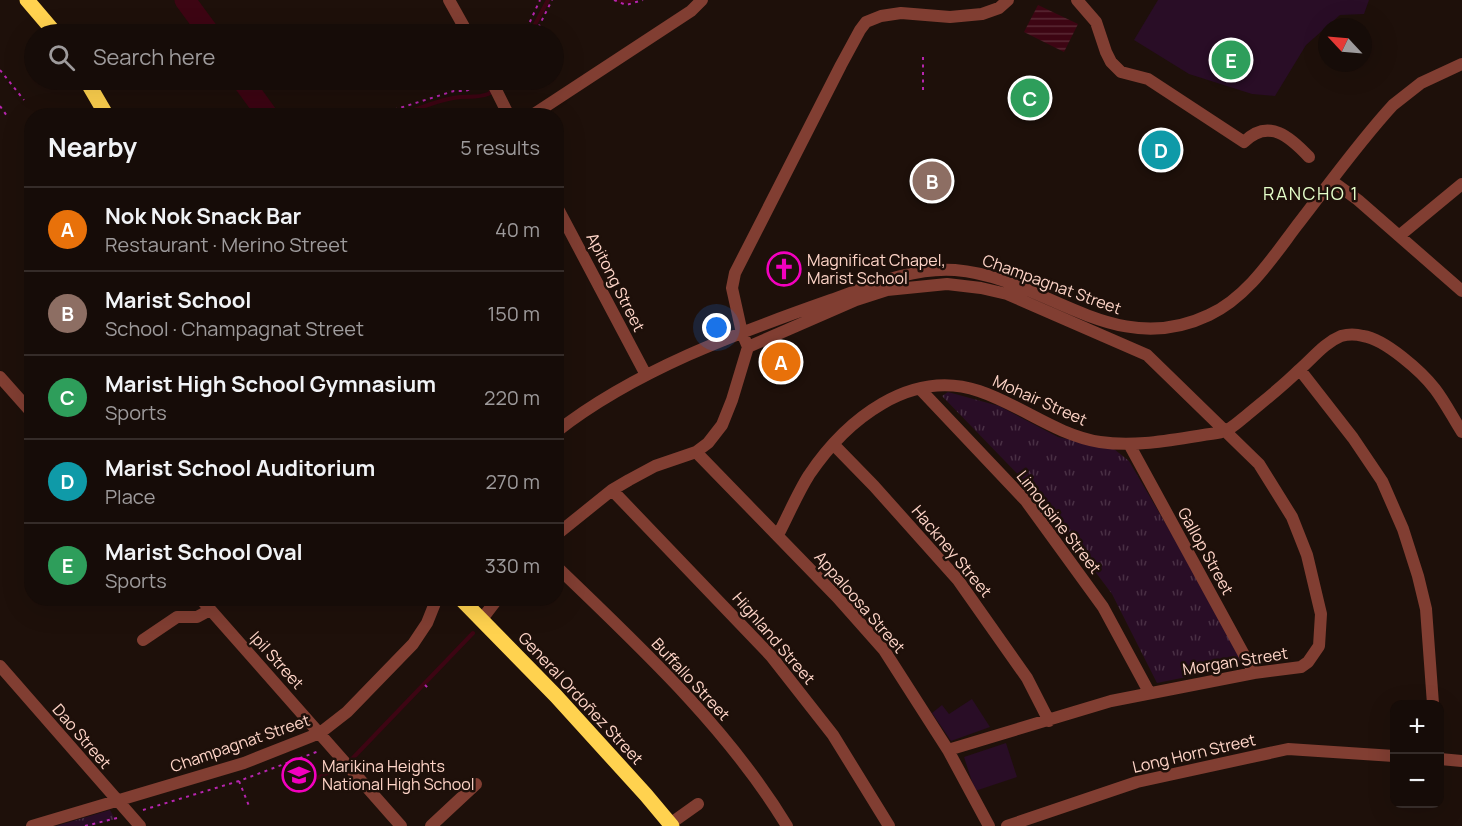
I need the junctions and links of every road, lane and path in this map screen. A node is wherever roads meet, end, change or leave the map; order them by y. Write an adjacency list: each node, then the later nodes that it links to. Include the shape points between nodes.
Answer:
1 (27, 0): 10 (main road)
2 (448, 0): 11 (street)
3 (540, 0): 12 (path)
4 (552, 0): 13 (path)
5 (614, 0): 6 (path, via 626,5)
6 (643, 0)
7 (702, 0): 26 (street)
8 (1008, 0): 34 (street, via 982,14 950,17 902,13 866,22 735,273 732,288)
9 (1077, 0): 28 (street, via 1096,22 1106,52 1122,72 1148,79 1244,142 1259,132 1285,134)
10 (47, 24)
11 (462, 24)
12 (529, 24)
13 (540, 24)
14 (923, 55): 20 (path)
15 (1462, 64): 29 (street, Champagnat Street, via 1421,84 1393,105)
16 (0, 70): 21 (path)
17 (92, 90): 23 (main road)
18 (470, 90): 24 (path, via 454,91)
19 (498, 90): 25 (street)
20 (923, 90)
21 (24, 99)
22 (0, 106): 27 (path)
23 (102, 108)
24 (400, 108)
25 (506, 108)
26 (543, 108)
27 (7, 116)
28 (1309, 157)
29 (1332, 181): 32 (street); 34 (street, Champagnat Street, via 1247,286 1218,310 1185,324 1116,326 1007,282 944,270 892,279)
30 (1462, 184): 32 (street)
31 (564, 219): 37 (street, Apitong Street)
32 (1399, 236): 33 (street)
33 (1462, 291)
34 (742, 333): 35 (street); 37 (street, Champagnat Street)
35 (748, 347): 42 (street, Morgan Street, via 856,300 887,291 947,284 981,288 1007,294 1139,351); 46 (street, via 722,424)
36 (1300, 370): 42 (street); 43 (street, via 1333,341 1348,334 1367,336 1411,365 1435,389); 63 (street, via 1382,481 1403,529 1426,609)
37 (646, 375): 41 (street, Champagnat Street)
38 (0, 377): 40 (street)
39 (920, 389): 44 (street, Mohair Street, via 944,384 977,390 1083,438); 45 (street, Mohair Street, via 905,392 873,409); 62 (street, Limousine Street, via 1026,501 1103,607)
40 (24, 404)
41 (564, 426)
42 (1226, 432): 44 (street, Mohair Street); 59 (street, Morgan Street, via 1259,464 1292,517 1307,555 1321,614 1319,646 1308,662 1301,667)
43 (1462, 432)
44 (1129, 444): 59 (street, Gallop Street)
45 (834, 445): 49 (street, Mohair Street, via 808,478); 64 (street, Hackney Street, via 958,580 1027,678)
46 (696, 452): 47 (street, via 654,466); 49 (street, Appaloosa Street)
47 (612, 490): 48 (street); 84 (street, Highland Street, via 771,656 833,735)
48 (564, 529)
49 (778, 535): 67 (street, Appaloosa Street, via 884,650)
50 (564, 574): 83 (street, Buffallo Street, via 688,698 752,772)
51 (207, 606): 55 (street, Ipil Street)
52 (434, 606): 65 (street, Champagnat Street, via 413,644 347,712)
53 (468, 606): 56 (main road, General Ordoñez Street)
54 (492, 606): 56 (street)
55 (210, 610): 57 (street, via 196,617 177,617); 65 (street, Ipil Street)
56 (482, 619): 78 (main road, General Ordoñez Street)
57 (143, 640)
58 (0, 666): 73 (street, Dao Street)
59 (1254, 673): 62 (street, Morgan Street)
60 (425, 686): 61 (path)
61 (429, 688)
62 (1149, 692): 64 (street, Morgan Street)
63 (1433, 700)
64 (1049, 721): 67 (street, Morgan Street)
65 (320, 733): 73 (street, Champagnat Street, via 244,763); 77 (street, Ipil Street)
66 (321, 750): 76 (path)
67 (948, 750): 85 (street, Appaloosa Street)
68 (1390, 756): 86 (street, Long Horn Street, via 1288,749 1137,782)
69 (1444, 759): 70 (street)
70 (1462, 761)
71 (240, 783): 75 (path)
72 (476, 784): 82 (street)
73 (117, 801): 76 (street, Dao Street); 79 (street, Champagnat Street)
74 (698, 804): 78 (street)
75 (249, 806)
76 (129, 814): 80 (path); 81 (street, Dao Street)
77 (399, 825)
78 (671, 825)
79 (32, 826)
80 (85, 826)
81 (140, 826)
82 (431, 826)
83 (787, 826)
84 (890, 826)
85 (989, 826)
86 (1007, 826)

